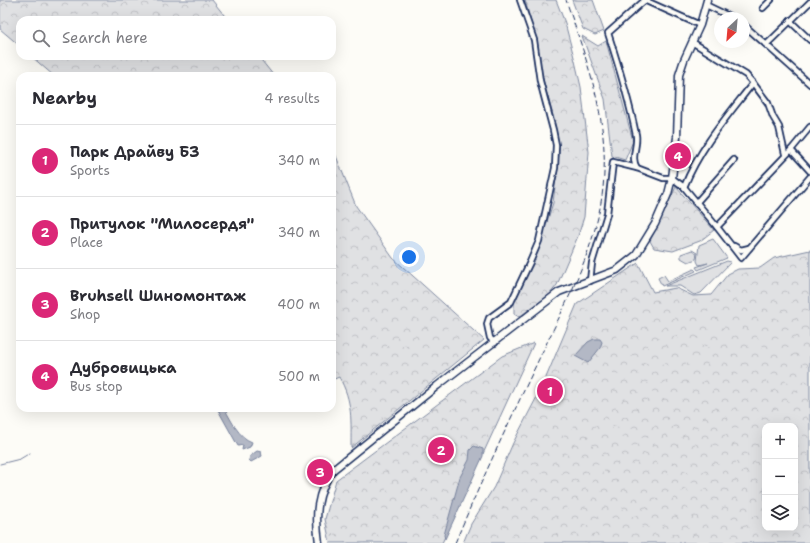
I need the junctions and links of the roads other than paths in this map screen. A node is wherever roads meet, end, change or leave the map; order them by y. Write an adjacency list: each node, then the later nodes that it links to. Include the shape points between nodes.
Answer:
1 (520, 0): 30 (street, via 534,40 540,81 553,130 556,145 555,168 541,234 530,262 511,302 489,318 487,324 490,338)
2 (771, 0): 6 (street)
3 (644, 1): 9 (street); 20 (street, via 608,33 630,102 637,141 634,158)
4 (810, 2): 8 (street)
5 (706, 3): 7 (street); 9 (main road)
6 (763, 8)
7 (723, 12)
8 (790, 21): 11 (street); 13 (street)
9 (700, 25): 12 (main road)
10 (750, 30): 13 (street)
11 (810, 40)
12 (692, 42): 14 (street, via 746,75); 23 (main road, via 679,75 677,137)
13 (767, 44): 15 (street)
14 (753, 83): 18 (street, via 768,103 779,127); 24 (street, via 703,147)
15 (810, 84)
16 (810, 127): 17 (street)
17 (791, 150): 18 (street); 21 (street)
18 (785, 154): 26 (street)
19 (734, 160): 25 (street)
20 (637, 168): 23 (street, via 663,178); 29 (street, via 613,162 612,164 607,214 592,263)
21 (810, 171)
22 (810, 177): 28 (street)
23 (672, 178): 24 (street); 29 (main road, via 661,212 636,255 617,270)
24 (684, 187): 25 (street)
25 (696, 203): 26 (street)
26 (717, 227): 27 (street)
27 (731, 245): 28 (street, via 741,250); 28 (street, via 741,258)
28 (750, 247)
29 (590, 281): 30 (main road, via 559,292)
30 (495, 343): 31 (main road, via 333,470 320,495 316,514)
31 (319, 543)

